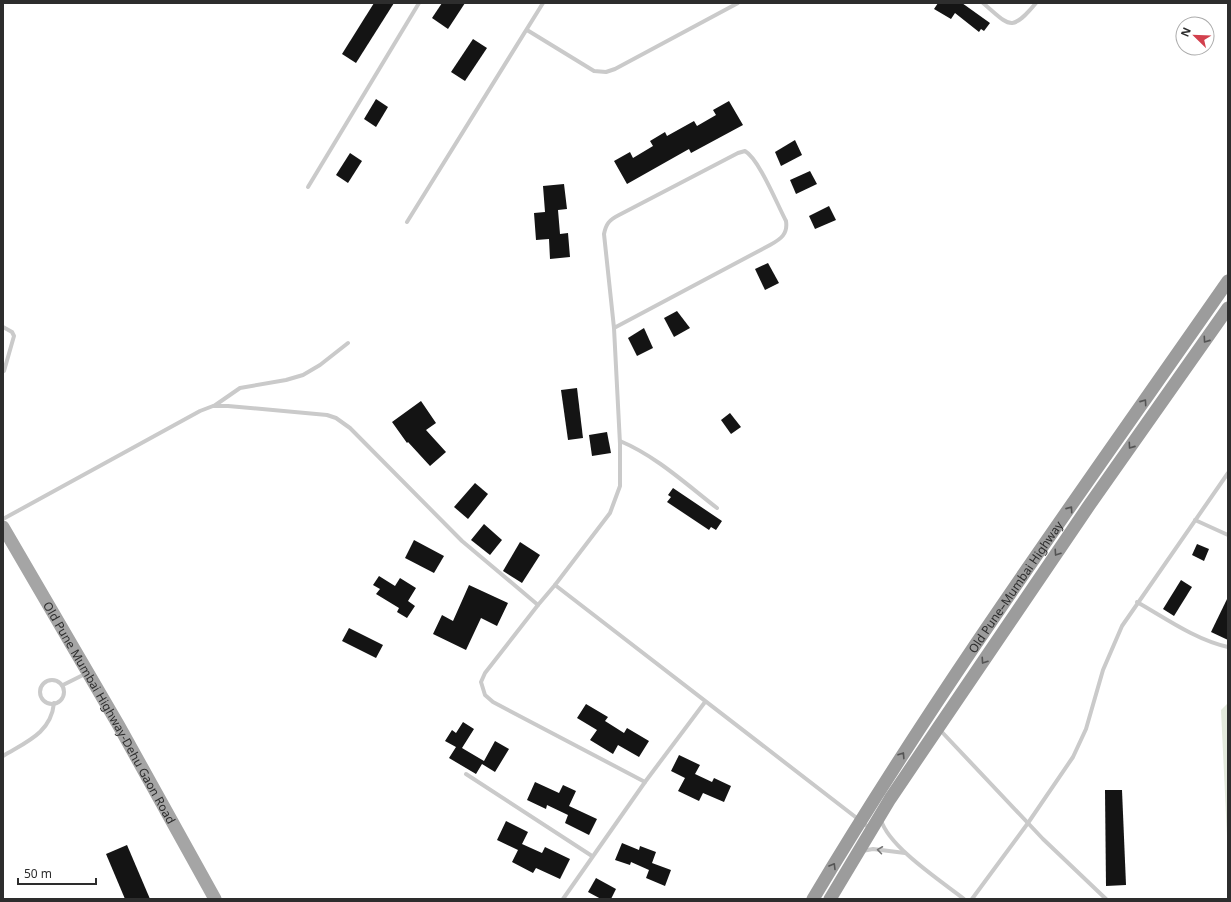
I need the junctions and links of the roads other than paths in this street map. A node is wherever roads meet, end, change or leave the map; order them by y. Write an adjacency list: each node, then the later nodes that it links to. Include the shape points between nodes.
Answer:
1 (419, 3): 7 (lane)
2 (543, 3): 6 (lane)
3 (738, 3): 6 (lane, via 606,72 594,71)
4 (983, 3): 5 (lane, via 1005,21 1012,23 1019,22)
5 (1036, 3)
6 (527, 30): 8 (lane)
7 (308, 187)
8 (407, 222)
9 (1228, 282): 36 (highway, Old Pune–Mumbai Highway, one-way to 9, via 992,620)
10 (1228, 308): 31 (highway, Old Pune–Mumbai Highway, one-way to 31, via 1088,507)
11 (3, 327): 14 (lane, via 14,336)
12 (614, 328): 12 (lane, via 604,234 610,219 738,153 748,153 761,170 786,221 785,234 770,245); 16 (lane)
13 (348, 343): 15 (lane, via 320,365 303,374 286,380 240,388)
14 (4, 371)
15 (213, 406): 19 (lane); 25 (lane, via 327,415 336,418 350,428 462,541)
16 (620, 441): 18 (lane, via 636,447 654,459); 23 (lane, via 620,486 613,508)
17 (1228, 473): 20 (lane)
18 (717, 508)
19 (3, 519)
20 (1195, 520): 22 (lane); 24 (lane)
21 (3, 527): 27 (main road, Old Pune Mumbai Highway-Dehu Gaon Road)
22 (1228, 535)
23 (555, 585): 25 (lane); 29 (lane)
24 (1137, 602): 26 (lane, via 1185,630); 37 (lane, via 1112,646 1086,729 1073,757)
25 (538, 606): 34 (lane, via 485,673 481,682 485,695 513,713)
26 (1228, 647)
27 (86, 673): 28 (lane); 42 (main road, Old Pune Mumbai Highway-Dehu Gaon Road, via 119,726)
28 (62, 685): 30 (lane, via 63,696); 30 (lane, via 52,680 42,685 42,697 47,702)
29 (705, 702): 34 (lane); 36 (lane)
30 (54, 703): 32 (lane, via 53,715 42,731)
31 (938, 728): 35 (highway, Old Pune–Mumbai Highway); 37 (lane)
32 (3, 756)
33 (466, 774): 41 (lane)
34 (645, 782): 41 (lane)
35 (880, 816): 38 (highway, Old Pune–Mumbai Highway); 39 (lane, via 885,829)
36 (860, 820): 38 (lane); 44 (highway, Old Pune–Mumbai Highway, one-way to 36)
37 (1028, 823): 47 (lane); 48 (lane)
38 (872, 829): 40 (highway, Old Pune–Mumbai Highway)
39 (905, 853): 40 (lane, one-way to 40, via 873,849); 46 (lane)
40 (856, 855): 45 (highway, Old Pune–Mumbai Highway)
41 (592, 856): 43 (lane)
42 (215, 899)
43 (563, 899)
44 (813, 899)
45 (830, 899)
46 (964, 899)
47 (972, 899)
48 (1106, 899)

